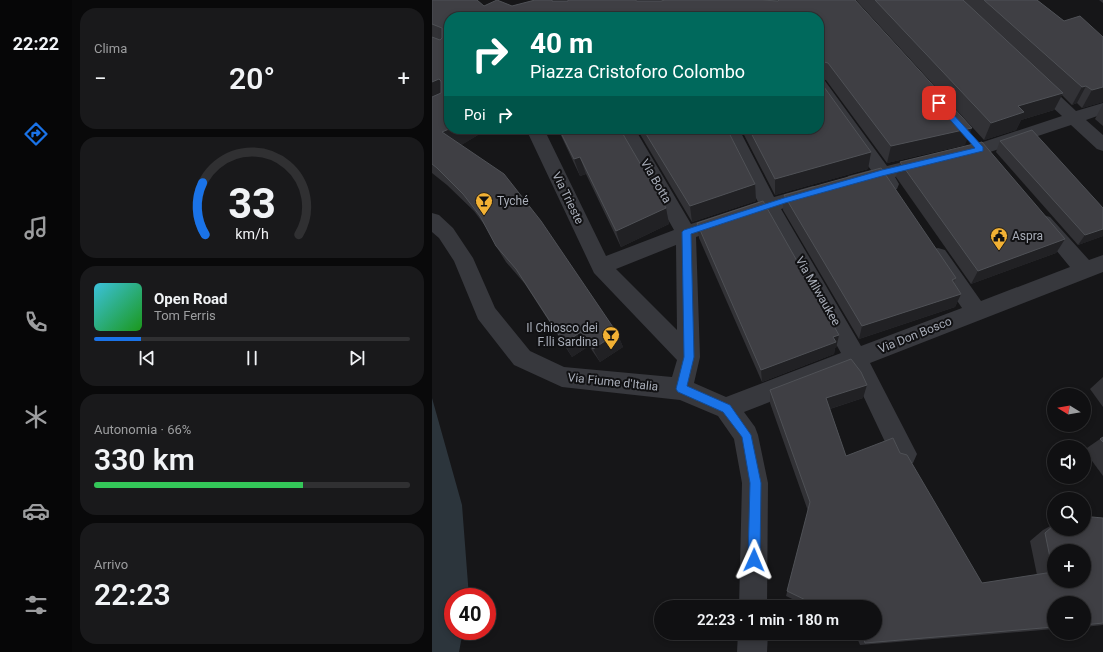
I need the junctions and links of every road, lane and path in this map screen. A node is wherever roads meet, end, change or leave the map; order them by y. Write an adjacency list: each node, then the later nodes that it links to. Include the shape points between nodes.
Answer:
1 (1023, 70): 4 (street)
2 (824, 91): 9 (street)
3 (1103, 108): 4 (street)
4 (1074, 118): 8 (street); 9 (street, via 981,149)
5 (537, 134): 16 (street, Via Trieste)
6 (629, 134): 14 (street, Via Botta)
7 (733, 134): 11 (street, Via Milwaukee)
8 (1103, 145)
9 (882, 173): 10 (street); 11 (street)
10 (900, 199)
11 (769, 205): 14 (street); 20 (street, Via Milwaukee)
12 (1033, 210): 17 (street)
13 (432, 220): 21 (street, Via Fiume d'Italia, via 446,233 463,258 486,313 522,358 562,377)
14 (686, 232): 16 (street); 19 (street)
15 (927, 239): 18 (street)
16 (601, 267): 19 (street, Via Trieste)
17 (1094, 267): 18 (street, Via Don Bosco)
18 (976, 311): 20 (street, Via Don Bosco)
19 (689, 357): 21 (street)
20 (856, 358): 22 (street, Via Don Bosco); 23 (street, Via Milwaukee)
21 (681, 389): 22 (street, Via Fiume d'Italia)
22 (726, 408): 24 (street, via 746,435 755,483)
23 (904, 454)
24 (753, 600)
25 (752, 640): 26 (street)
26 (752, 652)

